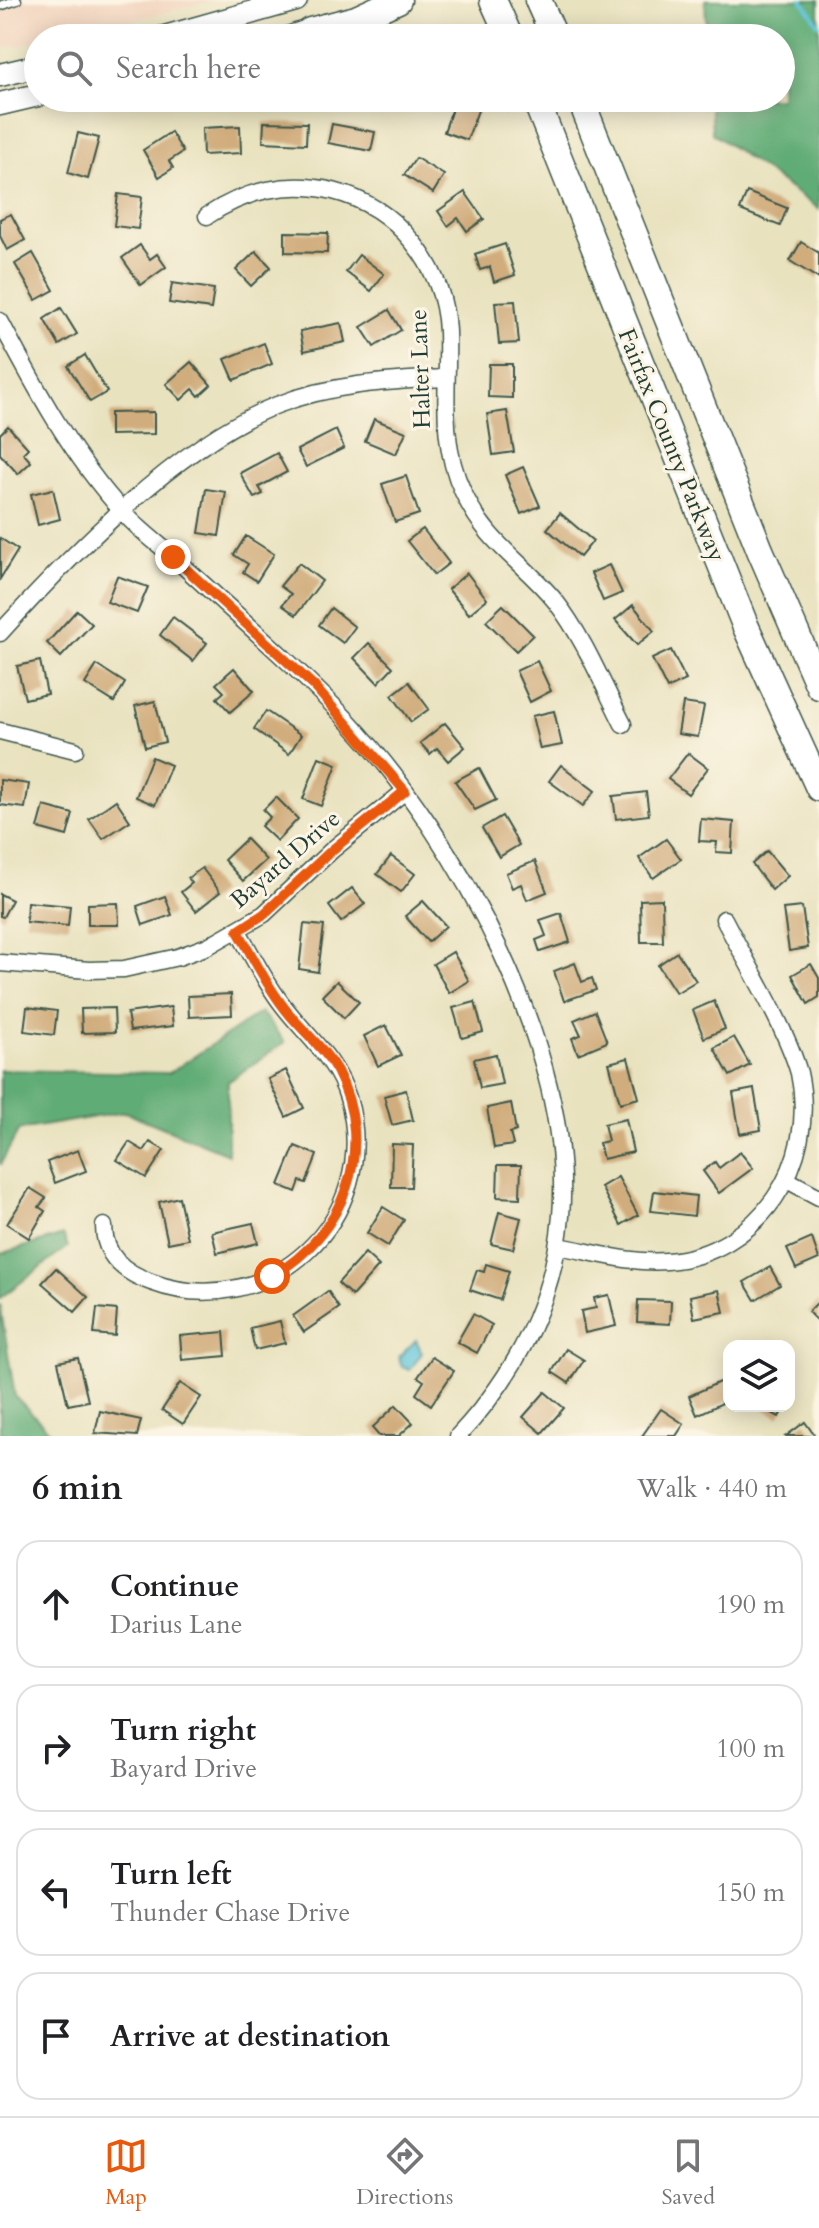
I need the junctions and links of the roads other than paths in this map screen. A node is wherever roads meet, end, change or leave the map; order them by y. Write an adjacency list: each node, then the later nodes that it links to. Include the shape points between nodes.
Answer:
1 (296, 0): 8 (main road)
2 (377, 0): 9 (main road)
3 (398, 0): 10 (highway)
4 (538, 0): 12 (highway)
5 (13, 1): 7 (lane)
6 (493, 4): 11 (highway)
7 (0, 6)
8 (211, 24)
9 (322, 24)
10 (337, 24)
11 (503, 24)
12 (549, 24)
13 (24, 69): 14 (main road)
14 (0, 75)
15 (24, 98): 16 (main road)
16 (0, 104)
17 (541, 112): 28 (highway, Fairfax County Parkway, via 745,625)
18 (586, 112): 24 (highway, Fairfax County Parkway)
19 (207, 216): 21 (street, Halter Lane, via 243,196 299,187 344,194 374,208 410,238 438,285 447,331)
20 (0, 321): 22 (street, via 55,420)
21 (445, 378): 22 (street, via 349,386 278,405 188,455); 25 (street, Halter Lane, via 447,442 473,513 569,620)
22 (123, 512): 23 (street); 29 (street, via 314,686)
23 (0, 633)
24 (819, 686)
25 (623, 724)
26 (0, 731): 27 (street)
27 (75, 750)
28 (819, 788)
29 (405, 791): 31 (street, Bayard Drive); 36 (street, via 491,933 540,1057 559,1142)
30 (724, 919): 33 (street, via 799,1073 805,1124)
31 (238, 931): 32 (street, Bayard Drive, via 178,957 124,969); 35 (street, via 279,1000 326,1053 347,1095 354,1147 344,1198 308,1251 272,1276 231,1290 182,1291 143,1279 113,1259)
32 (0, 963)
33 (789, 1181): 34 (street); 36 (street, via 756,1224 702,1254 646,1261)
34 (819, 1197)
35 (104, 1226)
36 (558, 1246): 37 (street, via 549,1286 522,1350 485,1407)
37 (458, 1436)

